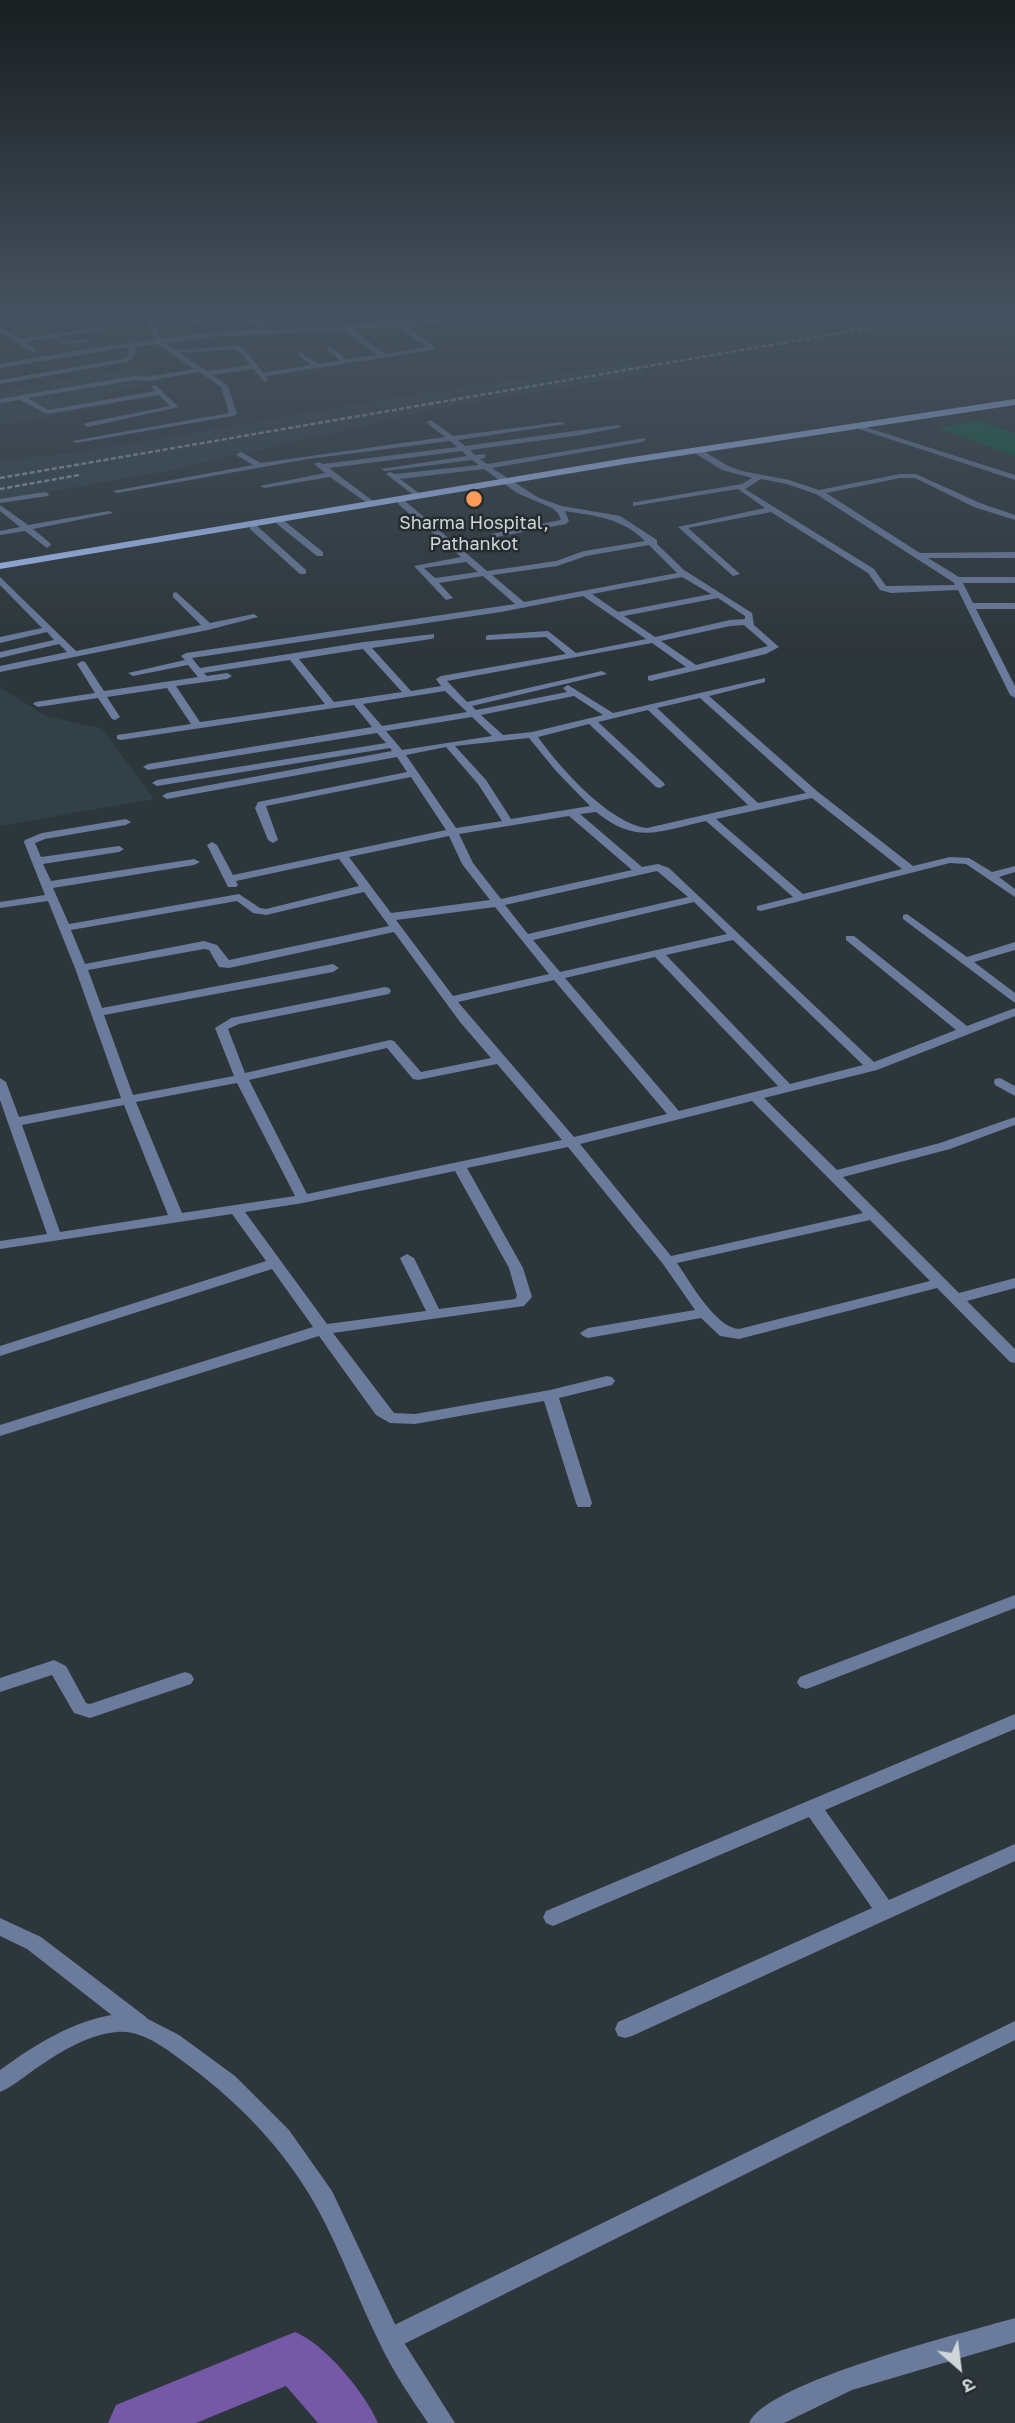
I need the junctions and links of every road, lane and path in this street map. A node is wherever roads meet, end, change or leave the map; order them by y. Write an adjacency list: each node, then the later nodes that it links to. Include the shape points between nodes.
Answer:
1 (142, 430): 15 (street)
2 (449, 430): 8 (street)
3 (512, 430): 11 (street)
4 (540, 430): 12 (street)
5 (599, 430): 12 (street)
6 (842, 430): 19 (main road)
7 (871, 430): 34 (street)
8 (443, 431): 9 (street); 11 (street)
9 (430, 433): 13 (street); 25 (street)
10 (629, 433): 16 (street)
11 (451, 438): 13 (street); 17 (street)
12 (551, 438): 16 (street); 17 (street, via 491,447)
13 (436, 440): 18 (street); 23 (street)
14 (642, 440): 28 (street)
15 (76, 441)
16 (561, 445): 20 (street)
17 (463, 446): 18 (street); 24 (street)
18 (446, 449): 26 (street)
19 (699, 452): 32 (street, via 725,468); 35 (main road)
20 (502, 453)
21 (240, 454): 25 (street)
22 (490, 455): 24 (street)
23 (308, 457): 27 (street); 29 (street)
24 (477, 457): 28 (street); 30 (street)
25 (251, 459): 27 (street)
26 (373, 459): 29 (street); 30 (street)
27 (259, 465): 38 (street)
28 (488, 466): 33 (street); 35 (street)
29 (321, 467): 31 (street)
30 (385, 469): 33 (street)
31 (331, 474): 36 (street); 44 (street)
32 (759, 477): 37 (street); 39 (street)
33 (394, 478): 41 (street)
34 (1015, 478)
35 (507, 483): 41 (main road); 43 (main road); 46 (street)
36 (264, 486)
37 (743, 486): 45 (street); 48 (street, via 743,491)
38 (117, 491)
39 (819, 492): 50 (street, via 916,476); 59 (street)
40 (45, 494): 42 (street)
41 (416, 495): 44 (main road)
42 (0, 501)
43 (401, 502): 51 (main road); 61 (street)
44 (370, 503): 62 (main road)
45 (636, 504)
46 (554, 506): 55 (street, via 562,512 563,523); 56 (street, via 616,517)
47 (0, 507): 53 (street)
48 (770, 510): 65 (street, via 682,527); 70 (street, via 871,570 887,589)
49 (109, 513): 53 (street)
50 (1015, 518)
51 (281, 522): 52 (main road); 58 (street)
52 (253, 527): 62 (main road); 63 (street)
53 (26, 528): 54 (street); 57 (street)
54 (0, 533)
55 (494, 536)
56 (654, 542): 64 (street); 66 (street)
57 (47, 545)
58 (320, 554)
59 (921, 555): 60 (street); 70 (street)
60 (1015, 555)
61 (466, 559): 66 (street); 69 (street, via 418,566)
62 (0, 568)
63 (303, 572)
64 (684, 574): 71 (street); 73 (street)
65 (736, 574)
66 (484, 575): 69 (street); 75 (street)
67 (0, 580): 82 (street)
68 (1015, 580): 70 (street)
69 (434, 581): 74 (street)
70 (959, 583): 76 (street)
71 (584, 593): 75 (street); 78 (street)
72 (176, 595): 81 (street)
73 (720, 595): 78 (street); 80 (street, via 749,615)
74 (449, 598)
75 (522, 605): 94 (street)
76 (971, 606): 77 (street); 95 (street)
77 (1015, 606)
78 (615, 615): 87 (street)
79 (254, 617): 81 (street)
80 (748, 622): 87 (street); 98 (street, via 773,649)
81 (208, 627): 83 (street)
82 (48, 629): 86 (street); 88 (street)
83 (171, 634): 90 (street); 94 (street)
84 (431, 636): 89 (street)
85 (489, 638): 92 (street, via 548,634)
86 (0, 640)
87 (653, 640): 92 (street); 98 (street)
88 (60, 641): 90 (street); 91 (street)
89 (364, 645): 93 (street); 112 (street)
90 (74, 654): 99 (street)
91 (0, 655)
92 (573, 655): 108 (street, via 441,679)
93 (292, 656): 102 (street); 117 (street)
94 (188, 659): 100 (street); 102 (street)
95 (998, 662): 96 (street); 110 (street)
96 (1015, 663)
97 (82, 664): 111 (street)
98 (694, 668): 104 (street)
99 (0, 669)
100 (133, 673)
101 (602, 674): 106 (street)
102 (202, 675): 103 (street); 107 (street)
103 (228, 677)
104 (651, 678)
105 (762, 680): 113 (street)
106 (562, 683): 109 (street); 116 (street)
107 (170, 685): 111 (street); 123 (street)
108 (447, 688): 112 (street); 116 (street)
109 (575, 693): 119 (street); 120 (street)
110 (1014, 693)
111 (103, 694): 115 (street); 121 (street)
112 (410, 694): 114 (street)
113 (701, 694): 118 (street); 135 (street)
114 (357, 703): 117 (street); 124 (street)
115 (38, 704)
116 (465, 705): 119 (street)
117 (331, 706): 123 (street)
118 (649, 706): 120 (street); 137 (street)
119 (473, 714): 124 (street); 127 (street)
120 (611, 716): 122 (street)
121 (115, 717)
122 (592, 722): 125 (street); 134 (street)
123 (197, 725): 126 (street)
124 (380, 730): 129 (street); 131 (street)
125 (532, 735): 127 (street); 138 (street)
126 (121, 737)
127 (501, 739): 128 (street)
128 (449, 744): 130 (street); 142 (street, via 482,782)
129 (392, 745): 130 (street); 133 (street)
130 (401, 755): 132 (street); 136 (street)
131 (148, 767)
132 (413, 774): 143 (street); 144 (street, via 262,804)
133 (156, 783)
134 (660, 785)
135 (814, 794): 137 (street); 151 (street)
136 (166, 796)
137 (754, 805): 140 (street)
138 (599, 808): 139 (street); 140 (street, via 635,831)
139 (573, 814): 142 (street); 152 (street)
140 (708, 817): 160 (street)
141 (126, 822): 148 (street, via 32,838 29,842)
142 (509, 824): 143 (street)
143 (453, 832): 147 (street); 161 (street, via 468,863)
144 (272, 840)
145 (212, 845): 154 (street)
146 (119, 849): 148 (street)
147 (342, 855): 154 (street); 155 (street)
148 (39, 861): 156 (street)
149 (194, 862): 156 (street)
150 (1015, 869): 153 (street)
151 (911, 870): 153 (street, via 961,859); 160 (street)
152 (640, 871): 159 (street, via 663,868); 161 (street)
153 (990, 876): 157 (street)
154 (229, 879): 158 (street)
155 (366, 888): 158 (street, via 266,912); 165 (street)
156 (51, 891): 162 (street); 166 (street)
157 (1015, 894)
158 (239, 897): 166 (street)
159 (696, 898): 167 (street); 168 (street)
160 (801, 898): 163 (street)
161 (497, 903): 165 (street); 168 (street)
162 (0, 905)
163 (761, 908)
164 (907, 917): 172 (street)
165 (393, 923): 173 (street, via 229,964 223,964 213,947 204,945); 178 (street)
166 (64, 928): 173 (street)
167 (733, 936): 171 (street); 183 (street)
168 (525, 938): 175 (street)
169 (850, 938): 181 (street)
170 (1015, 946): 172 (street)
171 (657, 952): 175 (street); 187 (street)
172 (965, 961): 177 (street)
173 (82, 968): 180 (street)
174 (333, 968): 180 (street)
175 (558, 974): 178 (street); 191 (street)
176 (385, 991): 184 (street, via 223,1025 221,1032)
177 (1015, 999)
178 (450, 1000): 182 (street)
179 (1015, 1012): 181 (street)
180 (97, 1013): 190 (street)
181 (965, 1031): 183 (street)
182 (500, 1060): 184 (street, via 418,1076 390,1044); 194 (street)
183 (872, 1067): 187 (street)
184 (241, 1078): 190 (street); 197 (street)
185 (0, 1082): 193 (street)
186 (1000, 1082): 188 (street)
187 (788, 1089): 189 (street)
188 (1015, 1092)
189 (755, 1096): 191 (street); 196 (street)
190 (128, 1099): 193 (street); 200 (street)
191 (675, 1115): 194 (street)
192 (1015, 1121): 196 (street, via 945,1146)
193 (16, 1122): 201 (street)
194 (572, 1142): 195 (street); 204 (street)
195 (458, 1166): 197 (street); 209 (street, via 516,1268 525,1297 511,1305)
196 (835, 1175): 199 (street)
197 (303, 1199): 198 (street)
198 (236, 1210): 200 (street); 205 (street)
199 (874, 1215): 204 (street); 206 (street)
200 (177, 1219): 201 (street)
201 (55, 1237): 202 (street)
202 (0, 1245)
203 (407, 1258): 209 (street)
204 (668, 1261): 210 (street)
205 (273, 1264): 211 (street); 213 (street)
206 (942, 1282): 208 (street); 210 (street, via 730,1335)
207 (1015, 1283): 208 (street)
208 (956, 1299): 214 (street)
209 (434, 1313): 211 (street)
210 (705, 1313): 212 (street)
211 (321, 1330): 216 (street, via 390,1418 415,1419); 217 (street)
212 (588, 1333)
213 (0, 1351)
214 (1015, 1358)
215 (607, 1381): 216 (street)
216 (550, 1395): 218 (street)
217 (0, 1431)
218 (584, 1503)
219 (1015, 1601): 221 (street)
220 (185, 1679): 222 (street, via 90,1711 80,1708 54,1667)
221 (806, 1682)
222 (0, 1685)
223 (1015, 1721): 224 (street)
224 (812, 1806): 226 (street); 227 (street)
225 (1015, 1852): 226 (street)
226 (885, 1910): 230 (street)
227 (553, 1917)
228 (0, 1927): 229 (street, via 34,1943)
229 (139, 2024): 232 (street, via 90,2029 52,2046); 234 (street, via 219,2074 286,2144 323,2197)
230 (625, 2029)
231 (1015, 2030): 234 (street)
232 (0, 2082)
233 (1015, 2330): 236 (street, via 838,2383 804,2396)
234 (390, 2339): 235 (street)
235 (443, 2423)
236 (761, 2423)

